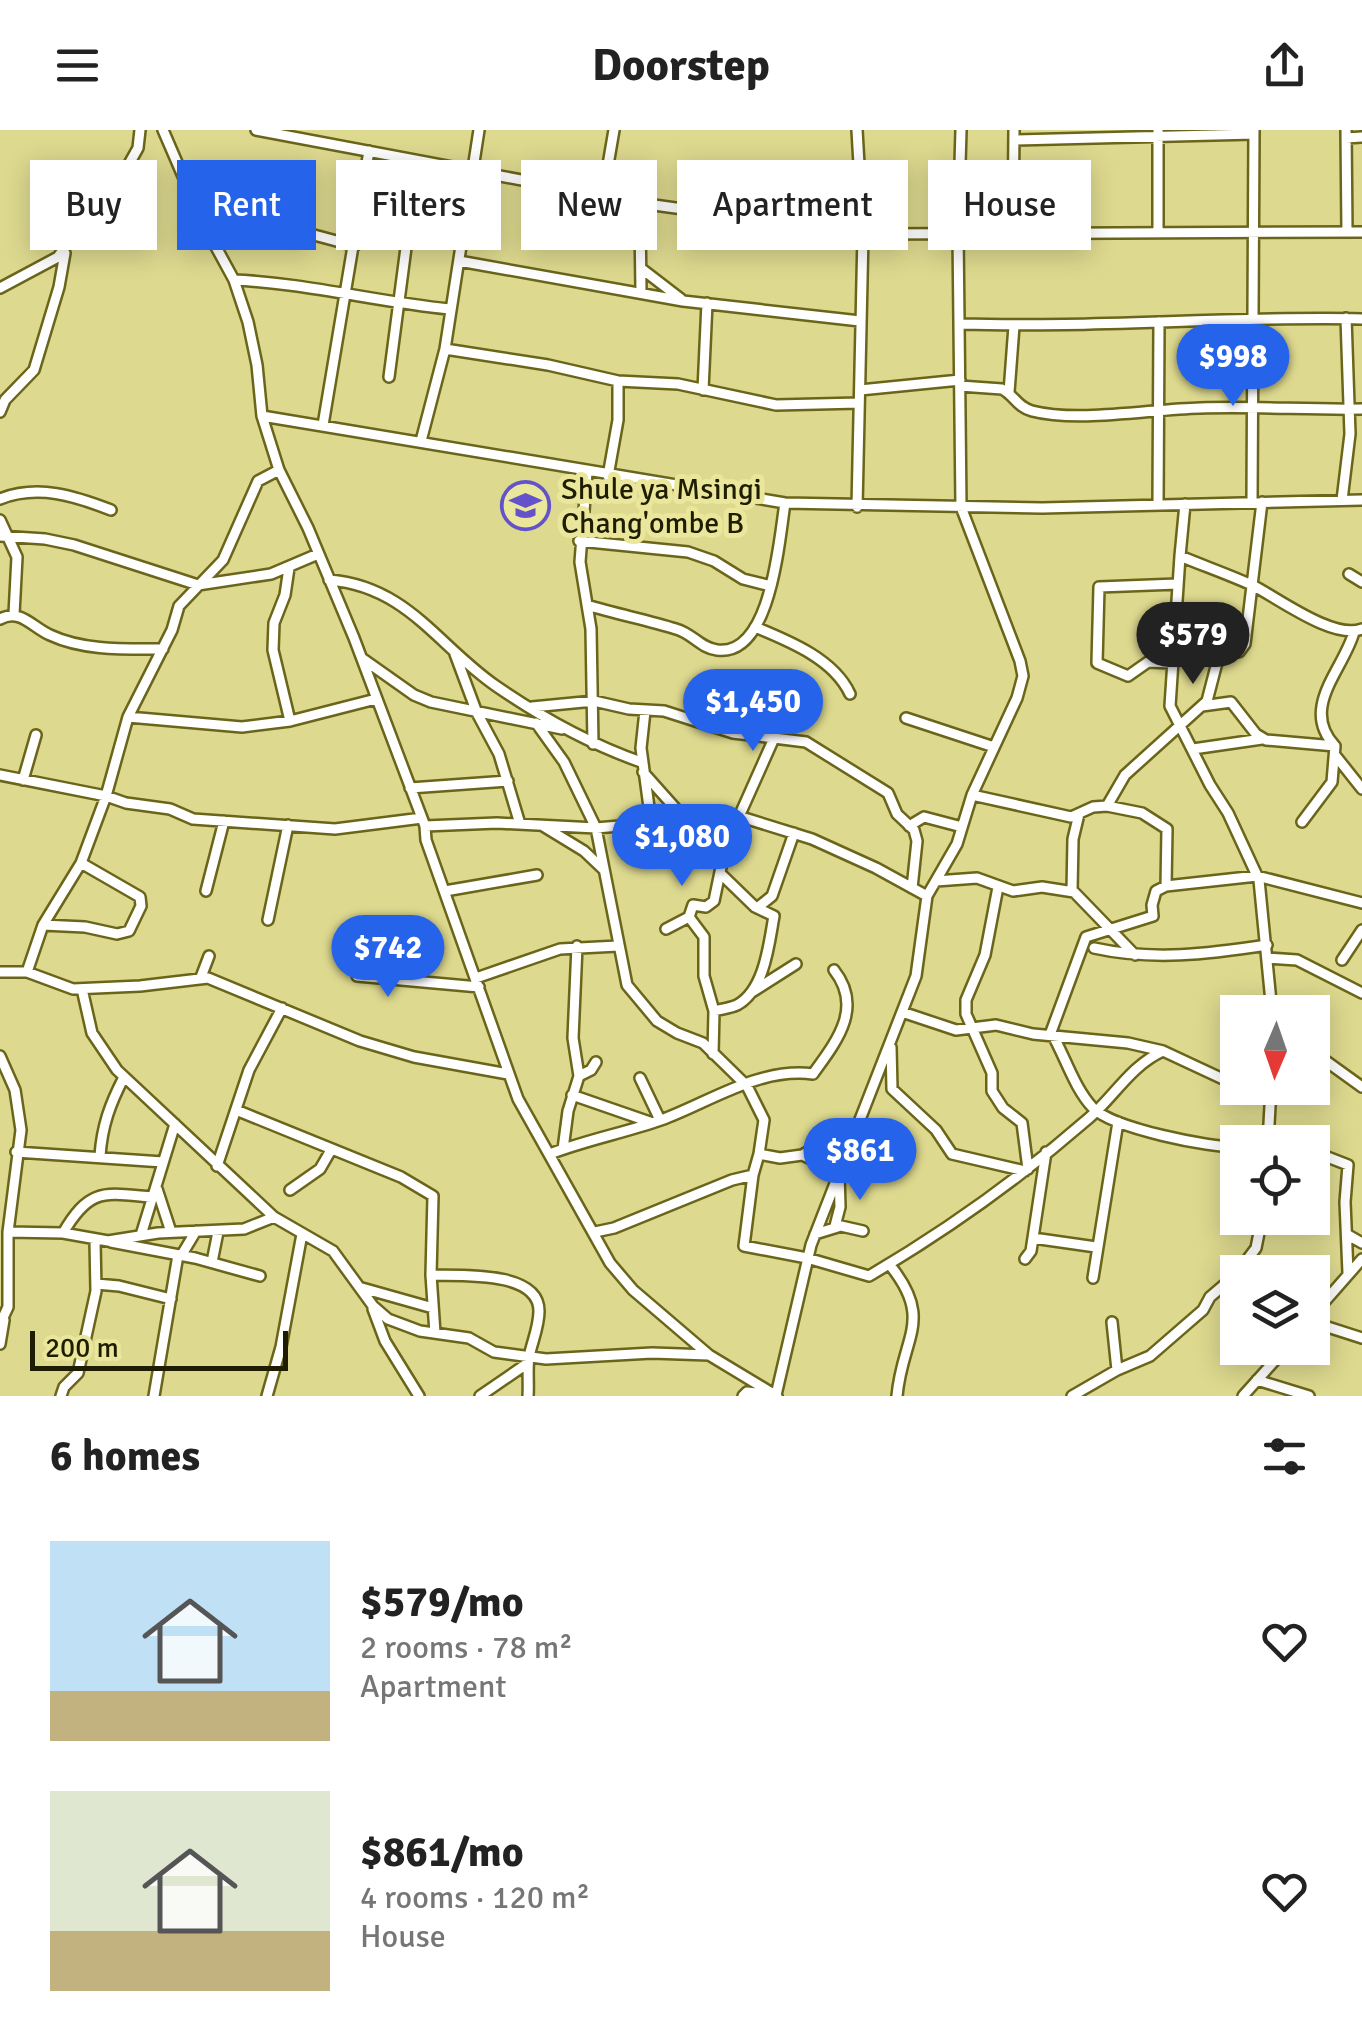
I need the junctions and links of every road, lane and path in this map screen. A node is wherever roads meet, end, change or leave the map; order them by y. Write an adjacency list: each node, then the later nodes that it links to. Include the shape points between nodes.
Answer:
1 (140, 130): 15 (street)
2 (162, 130): 23 (street)
3 (256, 130): 14 (street)
4 (479, 130): 18 (street)
5 (605, 130): 11 (street)
6 (857, 130): 20 (street)
7 (960, 130): 21 (street)
8 (1254, 132): 9 (street); 26 (street)
9 (1158, 133): 12 (street); 25 (street)
10 (1346, 134): 13 (street); 27 (street)
11 (613, 135): 19 (street)
12 (1014, 135): 22 (street)
13 (1362, 137)
14 (369, 151): 16 (street); 17 (street)
15 (132, 160)
16 (368, 160)
17 (419, 160)
18 (475, 160)
19 (609, 160)
20 (859, 160)
21 (959, 160)
22 (1013, 160)
23 (177, 164)
24 (1091, 231): 25 (street)
25 (1158, 231): 26 (street)
26 (1253, 232): 27 (street); 48 (street)
27 (1347, 232): 28 (street)
28 (1362, 232)
29 (63, 250): 41 (street)
30 (65, 250): 66 (street, via 34,370)
31 (218, 250): 40 (street)
32 (354, 250): 42 (street)
33 (407, 250): 46 (street)
34 (462, 250): 38 (street)
35 (641, 250): 39 (street)
36 (862, 250): 51 (street)
37 (959, 250): 53 (street)
38 (460, 261): 43 (street); 47 (street)
39 (642, 269): 43 (street); 44 (street)
40 (234, 280): 42 (street); 68 (street, via 257,365)
41 (0, 288)
42 (344, 292): 46 (street); 69 (street)
43 (641, 292): 44 (street)
44 (684, 301): 45 (street)
45 (708, 303): 51 (street); 59 (street)
46 (401, 304): 47 (street); 56 (street)
47 (449, 308): 55 (street)
48 (1255, 317): 49 (street); 52 (street); 65 (street)
49 (1346, 318): 50 (street); 63 (street)
50 (1362, 319)
51 (860, 321): 60 (street)
52 (1158, 322): 54 (street); 67 (street)
53 (961, 324): 54 (street); 58 (street)
54 (1014, 326): 61 (street)
55 (444, 349): 57 (street); 70 (street)
56 (389, 377)
57 (618, 381): 59 (street); 73 (street)
58 (960, 383): 60 (street); 61 (street); 82 (street)
59 (703, 390): 62 (street, via 776,404)
60 (860, 390): 62 (street)
61 (1009, 392): 67 (street, via 1019,406 1040,412)
62 (859, 402): 81 (street)
63 (1349, 409): 64 (street); 65 (street); 75 (street)
64 (1362, 409)
65 (1252, 410): 67 (street); 77 (street)
66 (0, 412)
67 (1160, 412): 80 (street)
68 (262, 416): 69 (street); 71 (street)
69 (323, 424): 70 (street)
70 (421, 441): 72 (street)
71 (280, 470): 87 (street); 94 (street, via 258,481 223,560)
72 (587, 472): 73 (street); 86 (street)
73 (608, 476): 78 (street)
74 (0, 500): 83 (street, via 48,492)
75 (1342, 500): 76 (street); 77 (street)
76 (1362, 500)
77 (1257, 502): 79 (street); 96 (street)
78 (785, 503): 81 (street); 95 (street)
79 (1184, 504): 80 (street); 88 (street)
80 (1158, 505): 82 (street)
81 (858, 507): 82 (street)
82 (960, 507): 125 (street, via 1023,676)
83 (111, 510)
84 (0, 520): 85 (street)
85 (5, 536): 94 (street, via 74,545); 98 (street, via 18,568)
86 (580, 541): 95 (street, via 701,556); 97 (street)
87 (318, 554): 89 (street); 91 (street)
88 (1180, 556): 93 (street); 96 (street)
89 (289, 568): 94 (street); 117 (street, via 273,650)
90 (1350, 574): 92 (street)
91 (329, 580): 104 (street, via 369,586 433,628); 106 (street)
92 (1362, 582)
93 (1177, 584): 102 (street); 107 (street, via 1099,587 1098,663 1128,676 1148,662)
94 (198, 586): 103 (street, via 180,606)
95 (771, 586): 100 (street)
96 (1253, 586): 101 (street, via 1313,620); 105 (street, via 1245,644 1239,652)
97 (586, 606): 100 (street, via 678,629 718,650 740,648); 110 (street)
98 (14, 614): 99 (street); 103 (street, via 72,642)
99 (0, 619)
100 (756, 626): 108 (street, via 800,646 844,681)
101 (1358, 631): 127 (street, via 1322,703)
102 (1173, 636): 105 (street); 107 (street)
103 (163, 649): 115 (street)
104 (453, 650): 112 (street); 114 (street)
105 (1220, 651): 111 (street, via 1212,692)
106 (361, 658): 109 (street); 114 (street, via 414,695)
107 (1171, 664): 119 (street, via 1170,706)
108 (850, 694)
109 (376, 699): 117 (street); 132 (street)
110 (594, 701): 112 (street); 113 (street); 124 (street)
111 (1201, 706): 119 (street); 123 (street, via 1231,702)
112 (532, 707): 120 (street)
113 (644, 711): 122 (street); 128 (street)
114 (477, 713): 118 (street); 131 (street)
115 (128, 717): 117 (street, via 222,728); 135 (street)
116 (906, 718): 125 (street)
117 (290, 721)
118 (536, 723): 120 (street); 149 (street)
119 (1180, 725): 126 (street); 136 (street, via 1124,775)
120 (570, 730): 124 (street)
121 (36, 735): 130 (street)
122 (774, 736): 138 (street); 147 (street, via 806,742 882,787)
123 (1262, 738): 126 (street); 127 (street)
124 (593, 744): 128 (street)
125 (994, 748): 134 (street)
126 (1192, 748): 155 (street)
127 (1335, 750): 133 (street); 143 (street, via 1329,790)
128 (642, 766): 139 (street); 142 (street)
129 (0, 775): 130 (street)
130 (23, 780): 135 (street)
131 (508, 782): 132 (street); 144 (street)
132 (410, 788): 141 (street)
133 (1362, 788)
134 (972, 795): 137 (street); 148 (street)
135 (106, 796): 140 (street, via 193,820); 151 (street)
136 (1107, 806): 137 (street); 157 (street, via 1142,813 1168,829)
137 (1079, 814): 162 (street)
138 (738, 816): 139 (street); 150 (street); 153 (street)
139 (684, 818): 142 (street)
140 (224, 821): 146 (street); 160 (street)
141 (423, 822): 144 (street); 146 (street); 161 (street)
142 (651, 822): 149 (street)
143 (1302, 822)
144 (520, 824): 145 (street)
145 (540, 824): 149 (street); 152 (street)
146 (288, 826): 167 (street)
147 (910, 826): 148 (street, via 924,817); 159 (street, via 918,841)
148 (962, 827): 156 (street)
149 (596, 828): 152 (street)
150 (794, 832): 159 (street); 165 (street, via 772,896)
151 (81, 863): 168 (street); 168 (street, via 140,897 129,931)
152 (605, 870): 174 (street)
153 (721, 874): 165 (street); 166 (street, via 714,901 692,905)
154 (538, 875): 161 (street)
155 (1257, 876): 157 (street); 164 (street); 172 (street)
156 (936, 880): 158 (street, via 977,878); 163 (street)
157 (1166, 886): 170 (street, via 1156,891 1153,916)
158 (998, 887): 162 (street); 194 (street, via 984,955 966,1000)
159 (912, 888): 163 (street)
160 (206, 891)
161 (445, 891): 186 (street)
162 (1072, 891): 170 (street)
163 (927, 896): 193 (street, via 922,954)
164 (1362, 903)
165 (757, 908): 189 (street, via 774,916)
166 (689, 917): 169 (street); 192 (street, via 704,937 704,976)
167 (268, 920)
168 (43, 925): 183 (street)
169 (666, 929)
170 (1110, 930): 177 (street); 195 (street, via 1086,937)
171 (1362, 930): 179 (street)
172 (1267, 945): 177 (street); 178 (street)
173 (578, 946): 174 (street); 186 (street, via 523,960); 203 (street, via 573,1038)
174 (618, 946): 198 (street, via 627,986 658,1021)
175 (1094, 948): 177 (street)
176 (209, 956): 185 (street)
177 (1135, 956)
178 (1268, 958): 188 (street, via 1297,960); 190 (street)
179 (1342, 960)
180 (796, 964): 189 (street)
181 (834, 970): 207 (street, via 845,990 847,1022 813,1074 780,1072)
182 (0, 972): 183 (street)
183 (27, 972): 187 (street)
184 (356, 976): 186 (street)
185 (200, 977): 187 (street); 191 (street)
186 (478, 982): 202 (street)
187 (82, 988): 204 (street, via 92,1033)
188 (1362, 992)
189 (751, 993): 192 (street, via 738,1005)
190 (1271, 995)
191 (282, 1008): 202 (street, via 414,1058); 210 (street)
192 (714, 1011): 198 (street)
193 (902, 1012): 194 (street, via 956,1030); 196 (street)
194 (973, 1028): 195 (street, via 996,1025); 228 (street, via 992,1073 992,1092 1022,1122)
195 (1052, 1035): 197 (street); 211 (street)
196 (891, 1039): 215 (street); 228 (street, via 892,1089 952,1154)
197 (1162, 1052): 206 (street); 211 (street, via 1131,1073)
198 (713, 1054): 207 (street)
199 (0, 1056): 219 (street, via 20,1120)
200 (596, 1062): 203 (street)
201 (1330, 1064): 208 (street)
202 (508, 1074): 221 (street)
203 (579, 1076): 209 (street)
204 (124, 1077): 214 (street); 224 (street, via 102,1128)
205 (640, 1078): 212 (street)
206 (1220, 1078)
207 (747, 1086): 212 (street); 222 (street, via 764,1120)
208 (1362, 1087)
209 (572, 1095): 212 (street); 217 (street)
210 (236, 1110): 218 (street); 227 (street)
211 (1096, 1112): 213 (street); 220 (street)
212 (656, 1122): 217 (street)
213 (1118, 1122): 216 (street); 252 (street)
214 (174, 1124): 226 (street); 227 (street)
215 (855, 1130): 223 (street); 229 (street)
216 (1220, 1147)
217 (563, 1149): 221 (street)
218 (332, 1150): 233 (street, via 320,1170); 260 (street, via 433,1196)
219 (16, 1152): 224 (street); 232 (street)
220 (1046, 1152): 228 (street); 248 (street)
221 (550, 1154): 241 (street)
222 (758, 1154): 223 (street); 230 (street)
223 (802, 1155): 229 (street)
224 (100, 1156): 226 (street)
225 (1330, 1158): 246 (street, via 1348,1164)
226 (162, 1162): 234 (street)
227 (217, 1166): 235 (street)
228 (1026, 1170): 258 (street)
229 (839, 1172): 236 (street); 245 (street)
230 (753, 1175): 241 (street); 254 (street, via 744,1246)
231 (0, 1186): 232 (street)
232 (12, 1188): 243 (street)
233 (290, 1190)
234 (154, 1192): 239 (street); 242 (street, via 94,1196); 247 (street)
235 (274, 1218): 240 (street); 244 (street)
236 (835, 1226): 238 (street); 245 (street)
237 (196, 1231): 239 (street); 240 (street); 253 (street)
238 (863, 1231)
239 (171, 1232): 247 (street)
240 (218, 1232): 257 (street)
241 (596, 1232): 276 (street, via 620,1277)
242 (63, 1233): 243 (street); 249 (street)
243 (5, 1234): 270 (street, via 9,1293)
244 (302, 1234): 264 (street, via 339,1256); 283 (street)
245 (815, 1234): 254 (street)
246 (1348, 1234): 251 (street); 259 (street)
247 (141, 1235): 250 (street)
248 (1033, 1238): 252 (street); 255 (street)
249 (95, 1241): 250 (street); 263 (street)
250 (108, 1241): 253 (street)
251 (1362, 1243)
252 (1096, 1247): 262 (street)
253 (180, 1255): 257 (street); 266 (street)
254 (807, 1258): 258 (street, via 870,1276); 288 (street)
255 (1024, 1259)
256 (1362, 1259): 259 (street)
257 (212, 1262): 261 (street)
258 (889, 1264): 289 (street, via 904,1282 915,1326)
259 (1354, 1270): 267 (street)
260 (431, 1274): 269 (street); 277 (street, via 496,1278 534,1294 539,1308)
261 (260, 1276)
262 (1093, 1278)
263 (96, 1284): 266 (street); 281 (street, via 78,1373)
264 (359, 1288): 268 (street); 269 (street)
265 (1220, 1291): 279 (street, via 1162,1347)
266 (171, 1299): 282 (street)
267 (1330, 1300)
268 (372, 1306): 273 (street, via 388,1320); 284 (street)
269 (433, 1308): 273 (street)
270 (2, 1321): 275 (street)
271 (1112, 1322): 279 (street)
272 (1330, 1326): 274 (street)
273 (434, 1333): 277 (street, via 470,1338)
274 (1362, 1338)
275 (0, 1344)
276 (709, 1355): 277 (street); 288 (street)
277 (529, 1360): 285 (street); 286 (street)
278 (1273, 1365): 280 (street)
279 (1116, 1370): 290 (street)
280 (1261, 1381): 291 (street); 292 (street); 293 (street)
281 (60, 1396)
282 (154, 1396)
283 (267, 1396)
284 (420, 1396)
285 (480, 1396)
286 (528, 1396)
287 (744, 1396): 288 (street)
288 (776, 1396)
289 (897, 1396)
290 (1072, 1396)
291 (1243, 1396)
292 (1261, 1396)
293 (1310, 1396)

